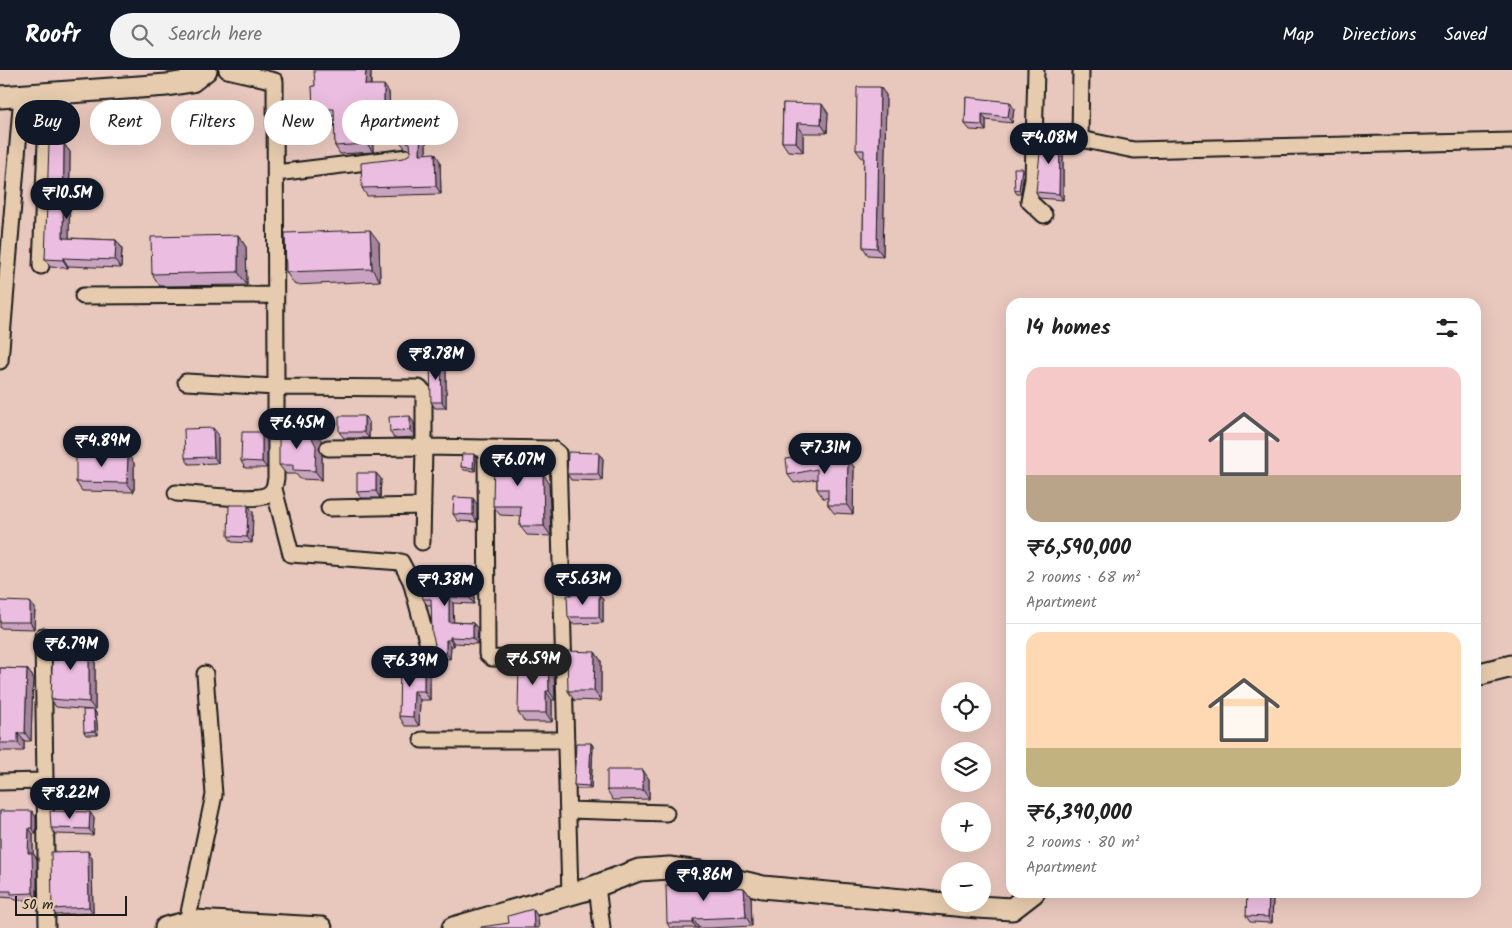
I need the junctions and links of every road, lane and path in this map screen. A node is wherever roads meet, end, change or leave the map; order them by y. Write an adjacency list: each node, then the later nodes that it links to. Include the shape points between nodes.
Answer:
1 (206, 70): 5 (main road, via 192,81 167,85)
2 (227, 70): 10 (street, via 275,81)
3 (1036, 70): 11 (street, via 1033,180 1029,201)
4 (1081, 70): 8 (street, via 1080,139 1134,150)
5 (48, 94): 6 (main road); 13 (street)
6 (22, 95): 7 (main road); 12 (street)
7 (0, 96)
8 (1512, 141)
9 (408, 157): 10 (street)
10 (276, 173): 14 (street)
11 (1044, 215)
12 (5, 228): 16 (street)
13 (40, 266)
14 (276, 295): 15 (street); 18 (street)
15 (83, 296)
16 (0, 352)
17 (186, 382): 18 (street)
18 (276, 387): 19 (street, via 422,389); 22 (street)
19 (424, 447): 20 (street); 21 (street); 24 (street)
20 (328, 448)
21 (486, 448): 29 (street, via 553,449 558,453); 29 (street, via 487,654 492,658)
22 (274, 489): 23 (street, via 267,495 251,498); 28 (street, via 291,554 401,562 411,581)
23 (176, 493)
24 (423, 506): 25 (street); 26 (street)
25 (329, 508)
26 (422, 542)
27 (43, 636): 35 (street)
28 (430, 652)
29 (563, 659): 34 (street)
30 (1512, 666): 32 (main road)
31 (205, 674): 42 (street, via 214,795)
32 (1481, 674)
33 (422, 740): 34 (street)
34 (566, 740): 37 (street)
35 (44, 781): 36 (street); 43 (street)
36 (0, 782)
37 (568, 810): 38 (street); 40 (street)
38 (666, 813)
39 (597, 886): 40 (main road); 41 (main road, via 639,870 669,868 763,886 977,907 1012,909); 47 (street)
40 (570, 895): 46 (main road)
41 (1026, 898)
42 (187, 922): 44 (main road); 45 (main road)
43 (47, 928)
44 (166, 928)
45 (321, 928)
46 (453, 928)
47 (602, 928)

